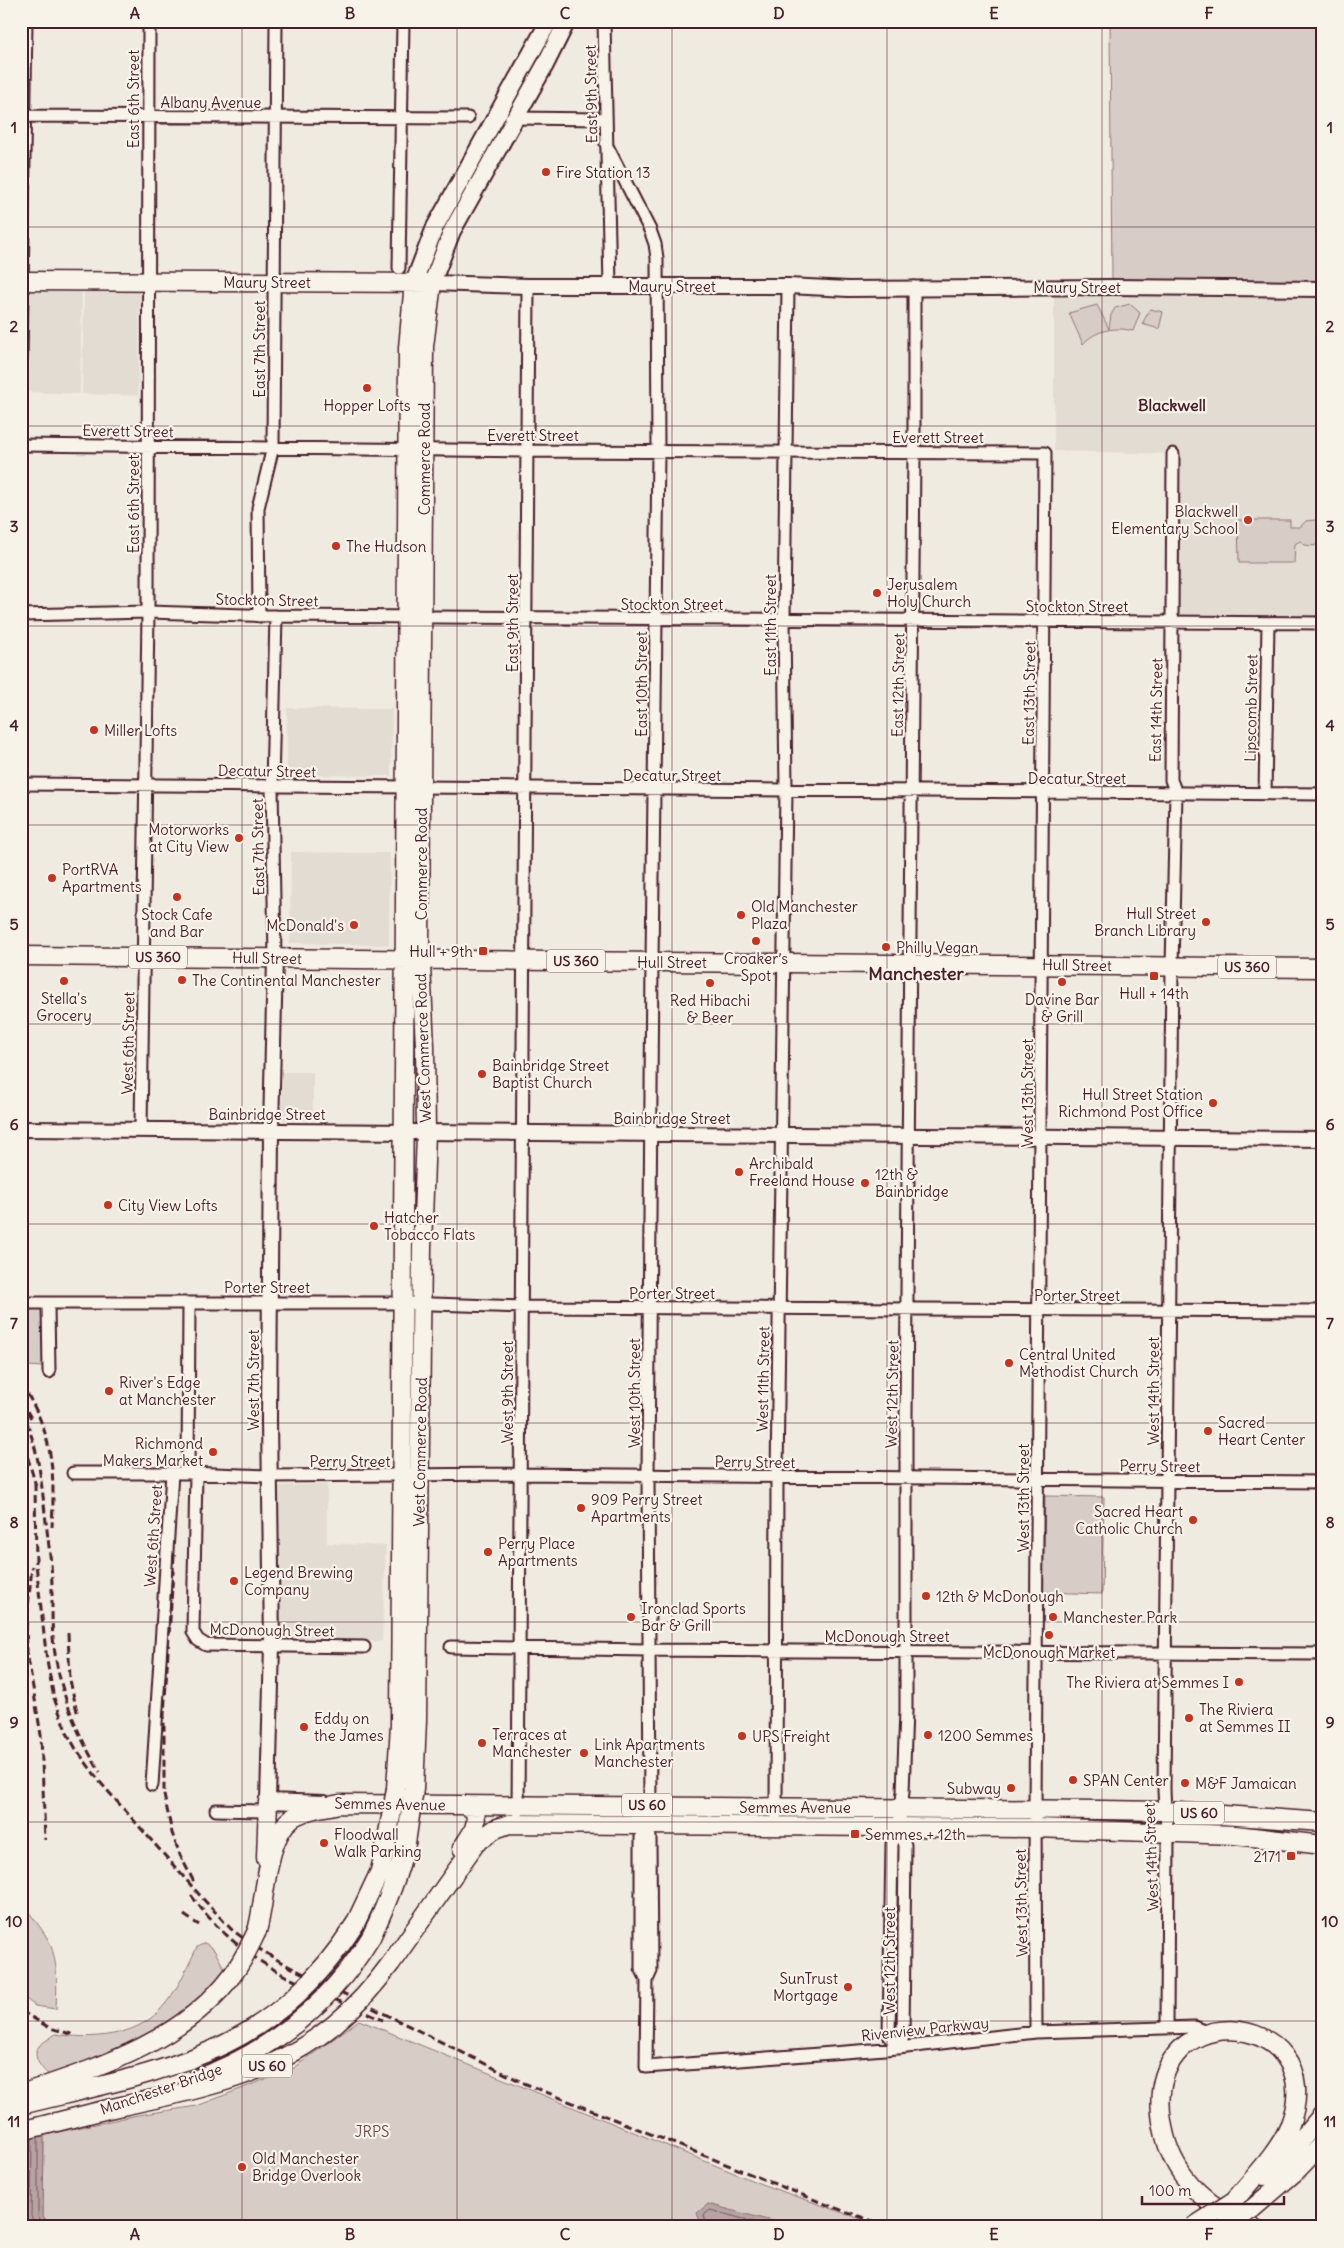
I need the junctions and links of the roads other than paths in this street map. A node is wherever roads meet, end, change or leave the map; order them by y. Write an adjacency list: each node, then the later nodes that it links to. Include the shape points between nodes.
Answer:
1 (26, 21): 8 (street)
2 (149, 21): 9 (street, East 6th Street)
3 (276, 21): 11 (street, East 7th Street)
4 (403, 21): 12 (street)
5 (549, 21): 10 (main road, Commerce Road)
6 (568, 21): 14 (main road, Commerce Road)
7 (604, 21): 15 (street, East 9th Street)
8 (23, 116): 9 (street, Albany Avenue); 18 (street)
9 (148, 116): 11 (street, Albany Avenue); 19 (street, East 6th Street)
10 (497, 117): 14 (street); 21 (main road, Commerce Road, via 435,227)
11 (276, 118): 12 (street, Albany Avenue); 20 (street, East 7th Street)
12 (401, 118): 13 (street, Albany Avenue); 17 (street)
13 (468, 118)
14 (515, 118): 15 (street); 22 (main road, Commerce Road, via 452,231)
15 (606, 118): 16 (street, East 9th Street)
16 (606, 144): 24 (street, East 9th Street); 25 (street, East 10th Street, via 655,244)
17 (400, 268)
18 (22, 281): 19 (main road, Maury Street); 29 (street)
19 (149, 281): 20 (main road, Maury Street); 31 (street, East 6th Street)
20 (275, 282): 21 (main road, Maury Street); 32 (street, East 7th Street)
21 (414, 282): 22 (main road, Maury Street); 33 (main road, Commerce Road, via 408,333)
22 (432, 282): 23 (street, Maury Street); 34 (main road, Commerce Road, via 424,346)
23 (528, 286): 24 (street, Maury Street); 37 (street, East 9th Street)
24 (610, 286): 25 (street, Maury Street)
25 (657, 286): 26 (street, Maury Street); 35 (street, East 10th Street)
26 (788, 286): 27 (street, Maury Street, via 848,289); 36 (street, East 11th Street)
27 (914, 287): 28 (street, Maury Street); 38 (street, East 12th Street)
28 (1323, 289)
29 (21, 360)
30 (21, 445): 31 (street, Everett Street)
31 (148, 446): 32 (street, Everett Street); 41 (street, East 6th Street)
32 (273, 447): 33 (street, Everett Street); 43 (street, East 7th Street, via 258,508)
33 (407, 448): 34 (street, Everett Street); 45 (main road, Commerce Road)
34 (424, 448): 37 (street, Everett Street); 45 (main road, Commerce Road)
35 (658, 450): 36 (street, Everett Street); 37 (street, Everett Street); 47 (street, East 10th Street)
36 (786, 450): 38 (street, Everett Street); 48 (street, East 11th Street)
37 (528, 451): 46 (street, East 9th Street)
38 (914, 452): 39 (street, Everett Street); 49 (street, East 12th Street)
39 (1045, 453): 50 (street, East 13th Street)
40 (1173, 454): 51 (street, East 14th Street)
41 (148, 612): 42 (street, Stockton Street); 43 (street, Stockton Street); 55 (street, East 6th Street)
42 (21, 615)
43 (259, 616): 44 (street, Stockton Street)
44 (276, 616): 45 (street, Stockton Street); 56 (street, East 7th Street)
45 (414, 617): 46 (street, Stockton Street); 57 (main road, Commerce Road)
46 (527, 618): 47 (street, Stockton Street); 58 (street, East 9th Street)
47 (656, 618): 48 (street, Stockton Street); 59 (street, East 10th Street)
48 (784, 620): 49 (street, Stockton Street); 60 (street, East 11th Street)
49 (913, 621): 50 (street, Stockton Street); 61 (street, East 12th Street)
50 (1045, 621): 51 (street, Stockton Street); 62 (street, East 13th Street)
51 (1172, 622): 52 (street, Stockton Street); 63 (street, East 14th Street, via 1170,780)
52 (1268, 623): 53 (street, Stockton Street); 64 (street, Lipscomb Street)
53 (1323, 624)
54 (21, 784): 55 (street, Decatur Street)
55 (147, 785): 56 (street, Decatur Street); 67 (street, East 6th Street)
56 (272, 786): 57 (street, Decatur Street); 68 (street, East 7th Street)
57 (413, 788): 58 (street, Decatur Street); 69 (main road, Commerce Road); 70 (main road, Commerce Road)
58 (525, 788): 59 (street, Decatur Street); 71 (street, East 9th Street)
59 (655, 790): 60 (street, Decatur Street); 72 (street, East 10th Street)
60 (786, 790): 61 (street, Decatur Street); 73 (street, East 11th Street)
61 (912, 792): 62 (street, Decatur Street); 74 (street, East 12th Street)
62 (1044, 792): 63 (street, Decatur Street); 75 (street, East 13th Street)
63 (1176, 794): 64 (street, Decatur Street); 76 (street, East 14th Street)
64 (1265, 794): 65 (street, Decatur Street)
65 (1323, 794)
66 (21, 956): 67 (main road, Hull Street / US 360)
67 (145, 956): 68 (main road, Hull Street / US 360); 79 (street, West 6th Street)
68 (275, 958): 69 (main road, Hull Street / US 360); 80 (street, West 7th Street)
69 (403, 960): 70 (main road, Hull Street / US 360); 81 (main road, West Commerce Road)
70 (421, 960): 71 (main road, Hull Street / US 360); 82 (main road, West Commerce Road)
71 (524, 961): 72 (main road, Hull Street / US 360); 83 (street, West 9th Street)
72 (652, 962): 73 (main road, Hull Street / US 360); 84 (street, West 10th Street)
73 (783, 963): 74 (main road, Hull Street / US 360); 85 (street, West 11th Street)
74 (910, 963): 75 (main road, Hull Street / US 360); 86 (street, West 12th Street)
75 (1043, 964): 76 (main road, Hull Street / US 360); 87 (street, West 13th Street)
76 (1172, 966): 77 (main road, Hull Street / US 360); 88 (street, West 14th Street)
77 (1323, 968)
78 (21, 1129): 79 (street, Bainbridge Street)
79 (141, 1130): 80 (street, Bainbridge Street)
80 (271, 1130): 81 (street, Bainbridge Street); 91 (street, West 7th Street)
81 (405, 1132): 82 (street, Bainbridge Street); 94 (main road, West Commerce Road)
82 (426, 1133): 83 (street, Bainbridge Street); 95 (main road, West Commerce Road)
83 (524, 1133): 84 (street, Bainbridge Street); 96 (street, West 9th Street)
84 (652, 1134): 85 (street, Bainbridge Street); 97 (street, West 10th Street)
85 (781, 1135): 86 (street, Bainbridge Street); 98 (street, West 11th Street)
86 (909, 1136): 87 (street, Bainbridge Street); 99 (street, West 12th Street)
87 (1041, 1137): 88 (street, Bainbridge Street); 100 (street, West 13th Street)
88 (1170, 1138): 89 (street, Bainbridge Street); 101 (street, West 14th Street)
89 (1323, 1139)
90 (21, 1302): 92 (street, Porter Street)
91 (270, 1302): 93 (street, Porter Street); 94 (street, Porter Street); 108 (street, West 7th Street)
92 (48, 1303): 93 (street, Porter Street); 103 (street)
93 (188, 1303): 106 (street)
94 (403, 1303): 95 (street, Porter Street); 109 (main road, West Commerce Road)
95 (421, 1303): 96 (street, Porter Street); 110 (main road, West Commerce Road)
96 (523, 1307): 97 (street, Porter Street); 107 (street, West 9th Street)
97 (650, 1308): 98 (street, Porter Street); 111 (street, West 10th Street)
98 (779, 1309): 99 (street, Porter Street); 112 (street, West 11th Street)
99 (908, 1310): 100 (street, Porter Street); 113 (street, West 12th Street)
100 (1040, 1310): 101 (street, Porter Street); 114 (street, West 13th Street)
101 (1169, 1310): 102 (street, Porter Street); 115 (street, West 14th Street)
102 (1323, 1311)
103 (49, 1372)
104 (73, 1473): 105 (street)
105 (172, 1473): 106 (street, West 6th Street); 127 (street, West 6th Street)
106 (192, 1473): 108 (street, Perry Street); 117 (street, McDonough Street, via 193,1632 206,1645)
107 (521, 1474): 110 (street, Perry Street); 111 (street, Perry Street); 120 (street, West 9th Street)
108 (269, 1476): 109 (street, Perry Street); 117 (street, West 7th Street)
109 (402, 1476): 110 (street, Perry Street); 148 (main road, West Commerce Road, bridge, via 400,1733 396,1789 377,1879)
110 (420, 1476): 149 (main road, West Commerce Road, bridge, via 414,1789 401,1867)
111 (648, 1476): 112 (street, Perry Street); 121 (street, West 10th Street)
112 (777, 1478): 113 (street, Perry Street); 122 (street, West 11th Street)
113 (906, 1479): 114 (street, Perry Street); 123 (street, West 12th Street)
114 (1038, 1480): 115 (street, Perry Street); 124 (street, West 13th Street)
115 (1167, 1482): 116 (street, Perry Street); 125 (street, West 14th Street)
116 (1323, 1482)
117 (272, 1645): 118 (street, McDonough Street); 132 (street, West 7th Street)
118 (364, 1647)
119 (451, 1647): 120 (street, McDonough Street)
120 (520, 1648): 121 (street, McDonough Street); 130 (street, West 9th Street)
121 (649, 1650): 122 (street, McDonough Street); 131 (street, West 10th Street)
122 (776, 1650): 123 (street, McDonough Street); 133 (street, West 11th Street)
123 (905, 1651): 124 (street, McDonough Street); 134 (street, West 12th Street, via 906,1711)
124 (1036, 1652): 125 (street, McDonough Street); 135 (street, West 13th Street)
125 (1166, 1653): 126 (street, McDonough Street); 137 (street, West 14th Street)
126 (1323, 1654)
127 (152, 1785)
128 (340, 1804): 129 (main road, Semmes Avenue / US 60); 132 (street, Semmes Avenue); 146 (main road, US 60, via 304,1812 286,1824 272,1853)
129 (465, 1805): 130 (main road, Semmes Avenue / US 60); 147 (main road, via 474,1810 475,1828)
130 (518, 1805): 131 (main road, Semmes Avenue / US 60); 139 (street, West 9th Street)
131 (650, 1805): 133 (main road, Semmes Avenue / US 60); 140 (street, West 10th Street)
132 (267, 1806): 136 (street); 146 (main road)
133 (776, 1808): 134 (main road, Semmes Avenue / US 60); 141 (street, West 11th Street)
134 (901, 1808): 135 (main road, Semmes Avenue / US 60); 142 (street, West 12th Street)
135 (1035, 1808): 137 (main road, Semmes Avenue / US 60); 143 (street, West 13th Street)
136 (216, 1810)
137 (1164, 1811): 138 (main road, Semmes Avenue / US 60); 144 (street, West 14th Street)
138 (1323, 1822)
139 (518, 1823): 140 (main road, Semmes Avenue / US 60); 147 (main road, US 60, via 503,1826 482,1838)
140 (646, 1825): 141 (main road, Semmes Avenue / US 60); 154 (street, West 10th Street, via 642,1837 641,1968 647,1980)
141 (776, 1826): 142 (main road, Semmes Avenue / US 60)
142 (899, 1826): 143 (main road, Semmes Avenue / US 60); 153 (street, West 12th Street, via 892,1844 889,2037)
143 (1035, 1828): 144 (main road, Semmes Avenue / US 60); 151 (street, West 13th Street)
144 (1168, 1832): 145 (main road, Semmes Avenue / US 60); 150 (street, West 14th Street)
145 (1323, 1845)
146 (265, 1881): 155 (main road, US 60, bridge, via 257,1931 239,1965 204,2006 140,2048 102,2066)
147 (444, 1887): 157 (main road, US 60, bridge, via 376,1984 326,2032 253,2073 206,2088)
148 (355, 1924): 156 (main road, Manchester Bridge, bridge, via 325,1967 303,1991 256,2028 231,2042 161,2070)
149 (371, 1937): 157 (main road, Manchester Bridge, bridge, via 350,1969 320,2004 266,2046 220,2070)
150 (1167, 2027): 151 (street, Riverview Parkway); 152 (street, Riverview Parkway, via 1195,2027)
151 (1036, 2032): 153 (street, Riverview Parkway)
152 (1207, 2032): 161 (main road, via 1235,2029 1263,2038 1286,2060 1296,2089 1295,2107 1285,2134); 164 (main road, via 1187,2044 1168,2068 1162,2085 1163,2127 1178,2167 1197,2193 1224,2213)
153 (898, 2048): 154 (street, Riverview Parkway)
154 (646, 2068)
155 (21, 2094)
156 (21, 2105)
157 (108, 2109): 159 (main road, Manchester Bridge / US 60)
158 (1323, 2114): 161 (main road, via 1289,2154)
159 (21, 2131)
160 (1323, 2143): 163 (main road, bridge, via 1296,2171)
161 (1234, 2200): 162 (main road, bridge)
162 (1193, 2227)
163 (1226, 2227)
164 (1253, 2227)

